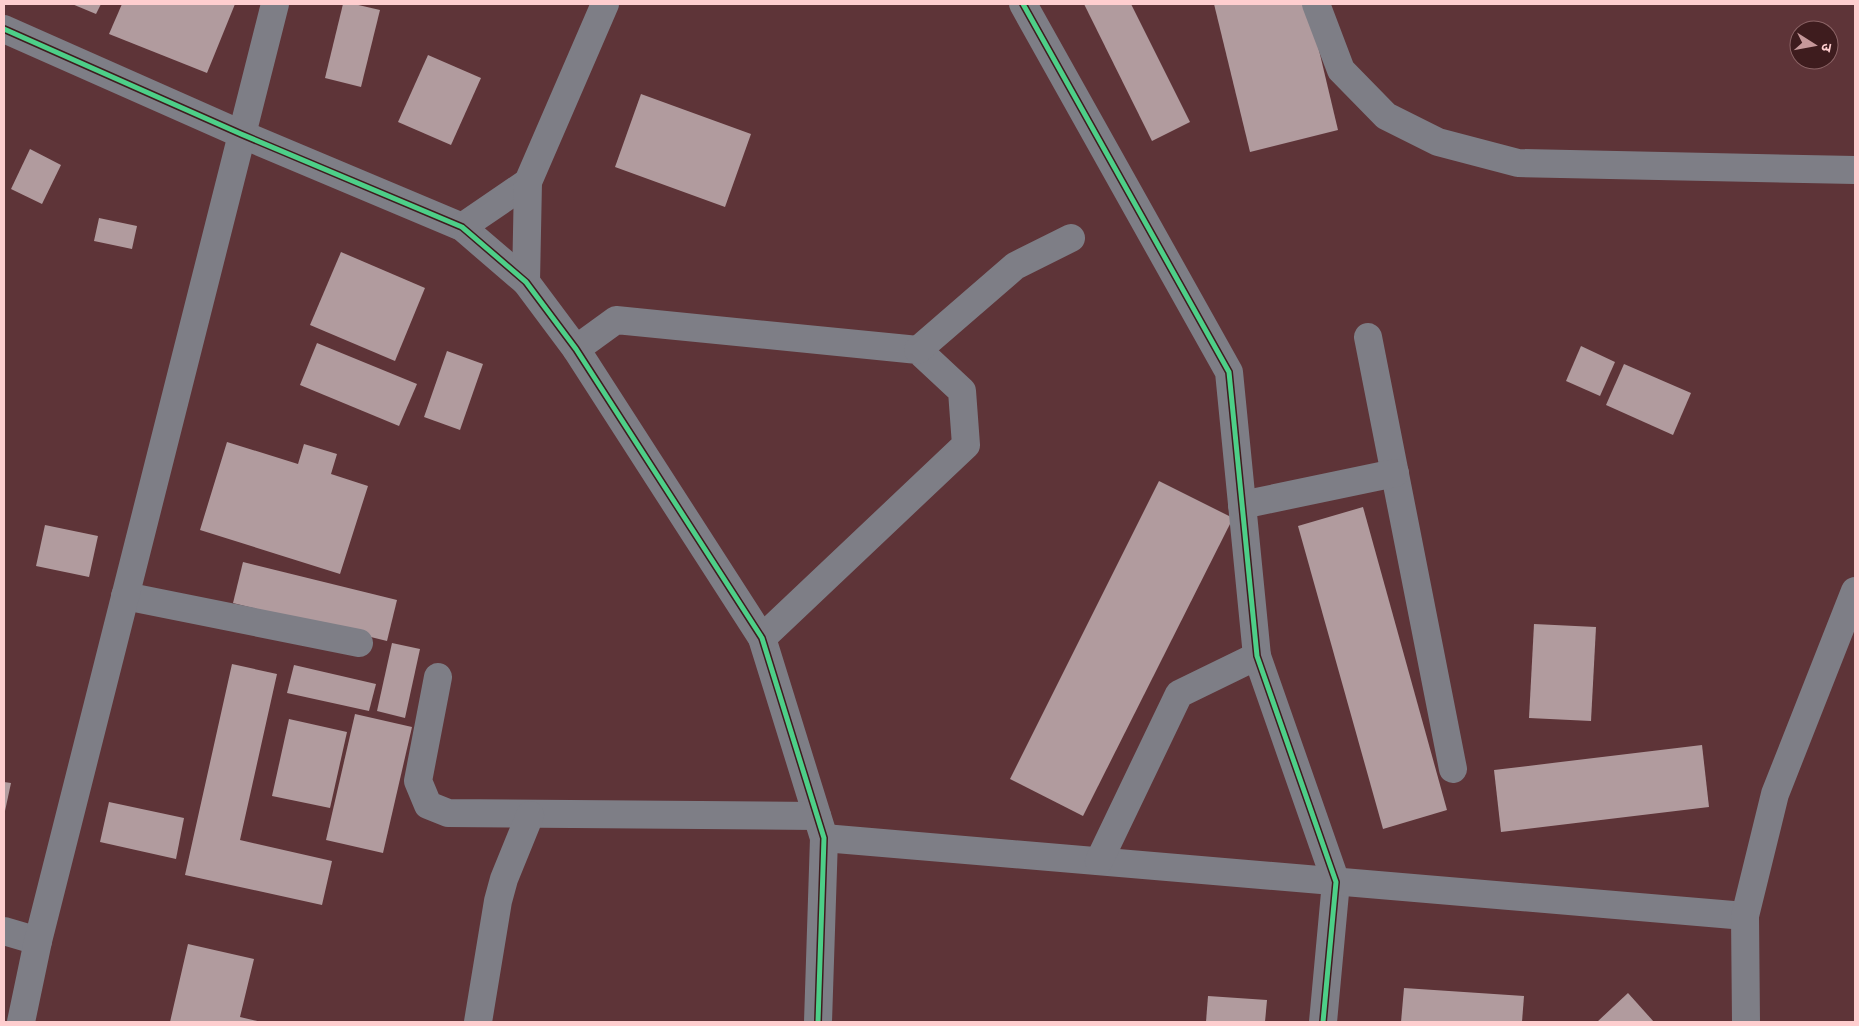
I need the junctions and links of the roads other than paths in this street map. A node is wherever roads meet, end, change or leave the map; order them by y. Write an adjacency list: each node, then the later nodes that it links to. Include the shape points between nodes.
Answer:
1 (275, 4): 6 (street)
2 (605, 4): 8 (street)
3 (1023, 4): 16 (street, via 1229,372)
4 (1316, 4): 7 (street, via 1341,70 1386,116 1438,142 1518,162)
5 (4, 29): 6 (street)
6 (241, 134): 9 (street); 18 (street)
7 (1855, 170)
8 (528, 182): 9 (street); 11 (street)
9 (462, 227): 11 (street)
10 (1071, 238): 14 (street, via 1015,266)
11 (526, 282): 13 (street)
12 (1368, 337): 15 (street)
13 (576, 349): 14 (street, via 616,320); 19 (street)
14 (918, 350): 19 (street, via 962,391 966,445)
15 (1395, 474): 16 (street); 23 (street)
16 (1242, 505): 21 (street)
17 (1855, 591): 28 (street, via 1775,794)
18 (125, 596): 20 (street); 30 (street)
19 (762, 638): 25 (street)
20 (359, 643)
21 (1257, 656): 26 (street, via 1179,694); 27 (street)
22 (438, 677): 24 (street, via 418,781 428,805 448,813)
23 (1453, 769)
24 (530, 815): 25 (street); 32 (street, via 498,901)
25 (821, 827): 26 (street); 33 (street)
26 (1099, 861): 27 (street)
27 (1336, 882): 28 (street); 34 (street)
28 (1746, 916): 35 (street)
29 (4, 931): 30 (street)
30 (38, 941): 31 (street)
31 (21, 1022)
32 (478, 1022)
33 (818, 1022)
34 (1323, 1022)
35 (1746, 1022)

